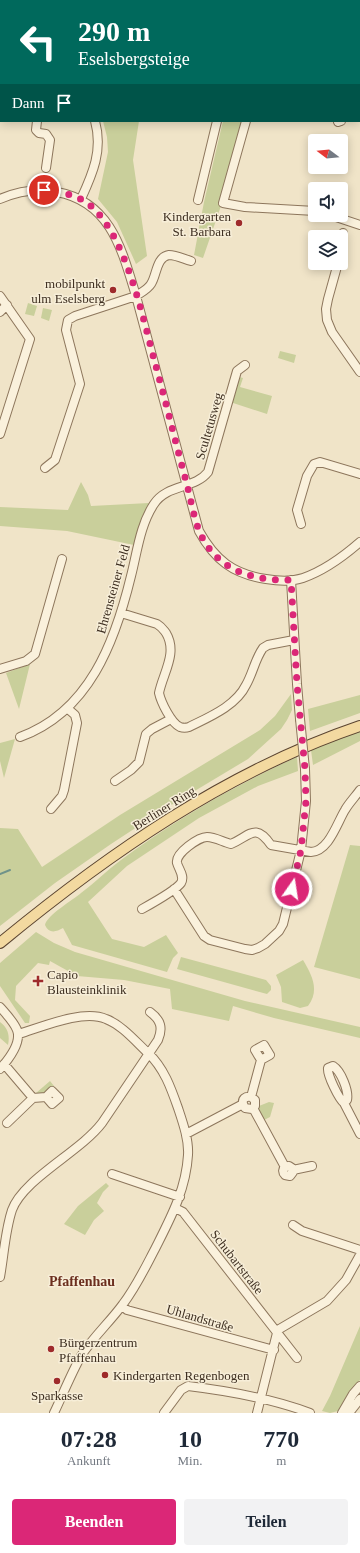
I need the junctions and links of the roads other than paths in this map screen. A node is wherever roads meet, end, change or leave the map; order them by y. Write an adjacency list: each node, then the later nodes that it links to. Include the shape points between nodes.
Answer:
1 (37, 122): 5 (street, via 36,130 46,134 50,140)
2 (95, 122): 7 (street, via 99,139 98,152)
3 (217, 122): 8 (street)
4 (246, 122): 9 (street, via 223,203 245,207)
5 (46, 168)
6 (0, 199): 7 (street, via 32,190 54,191)
7 (81, 199): 15 (street, via 91,205 110,227 127,265)
8 (198, 200)
9 (308, 211)
10 (348, 221): 11 (street)
11 (360, 225)
12 (191, 261): 15 (street, via 170,255 164,257 159,262 152,283)
13 (336, 270): 19 (street, via 326,309 328,320 332,332)
14 (0, 296): 16 (street)
15 (136, 296): 21 (street, via 68,320 66,330 80,384 55,460); 23 (street)
16 (7, 304): 17 (street); 20 (street, via 30,339)
17 (0, 312)
18 (245, 365): 23 (street, Scultetusweg, via 237,371 208,472 198,481)
19 (360, 372)
20 (0, 434)
21 (45, 468)
22 (360, 474): 24 (street, via 320,462 314,464 307,476 297,510)
23 (187, 484): 27 (street, via 199,531 216,555 238,572 275,581); 28 (street, Ehrensteiner Feld, via 166,493 154,504 141,536)
24 (301, 524)
25 (360, 542): 27 (street, via 330,564 303,578)
26 (62, 559): 30 (street, via 35,654 26,661)
27 (291, 580): 29 (street)
28 (121, 614): 31 (street, Ehrensteiner Feld, via 100,665 84,690); 32 (street, via 160,626 171,642 172,651 159,693)
29 (294, 640): 32 (street, via 263,648 246,687 233,702 190,727 178,726); 38 (street, bridge, via 305,769 306,801)
30 (0, 669)
31 (67, 708): 34 (street, Ehrensteiner Feld, via 42,727); 37 (street, via 76,715 77,723 64,790)
32 (171, 719): 35 (street, via 146,734 139,762)
33 (360, 726): 41 (main road, Berliner Ring, via 280,757 199,801 126,849)
34 (20, 737)
35 (115, 781)
36 (360, 790): 38 (street, via 321,849 316,852)
37 (51, 809)
38 (301, 850): 39 (street, via 271,845 265,836 255,832 231,844 205,837 180,853 177,858 182,877 181,883); 39 (street, via 283,924 275,936 258,948 245,949 207,939)
39 (174, 889): 40 (street)
40 (142, 909)
41 (2, 941)
42 (0, 1007): 44 (street, via 16,1027)
43 (150, 1012): 45 (street, via 160,1019 162,1029)
44 (18, 1034): 45 (street, via 80,1016 101,1017 115,1024); 47 (street, via 15,1046)
45 (150, 1054): 55 (street, via 165,1076); 64 (street, via 97,1129 26,1189 17,1201 10,1220)
46 (261, 1060): 49 (street)
47 (2, 1066): 50 (street)
48 (46, 1097): 50 (street)
49 (250, 1097): 52 (street, via 244,1098); 53 (street, via 255,1102)
50 (33, 1098): 54 (street)
51 (344, 1103): 56 (street)
52 (243, 1104): 53 (street, via 247,1109); 55 (street)
53 (253, 1108): 57 (street, via 289,1168)
54 (7, 1123)
55 (186, 1134): 59 (street, via 188,1154)
56 (360, 1134)
57 (312, 1166)
58 (112, 1174): 59 (street)
59 (180, 1196): 60 (street)
60 (175, 1208): 65 (street, via 138,1281); 66 (street, Schubartstraße, via 183,1212)
61 (293, 1226): 62 (street)
62 (360, 1250)
63 (360, 1255): 66 (street, via 346,1280 327,1301)
64 (0, 1277)
65 (122, 1306): 67 (street, Uhlandstraße, via 127,1310); 72 (street, via 82,1355)
66 (276, 1332): 67 (street); 68 (street, Schubartstraße)
67 (274, 1350): 70 (street)
68 (297, 1358)
69 (360, 1386): 76 (street)
70 (261, 1398): 73 (street, via 188,1386 181,1390); 74 (street); 75 (street)
71 (360, 1399): 77 (street)
72 (54, 1413)
73 (164, 1413)
74 (257, 1413)
75 (310, 1413)
76 (342, 1413)
77 (348, 1413)

